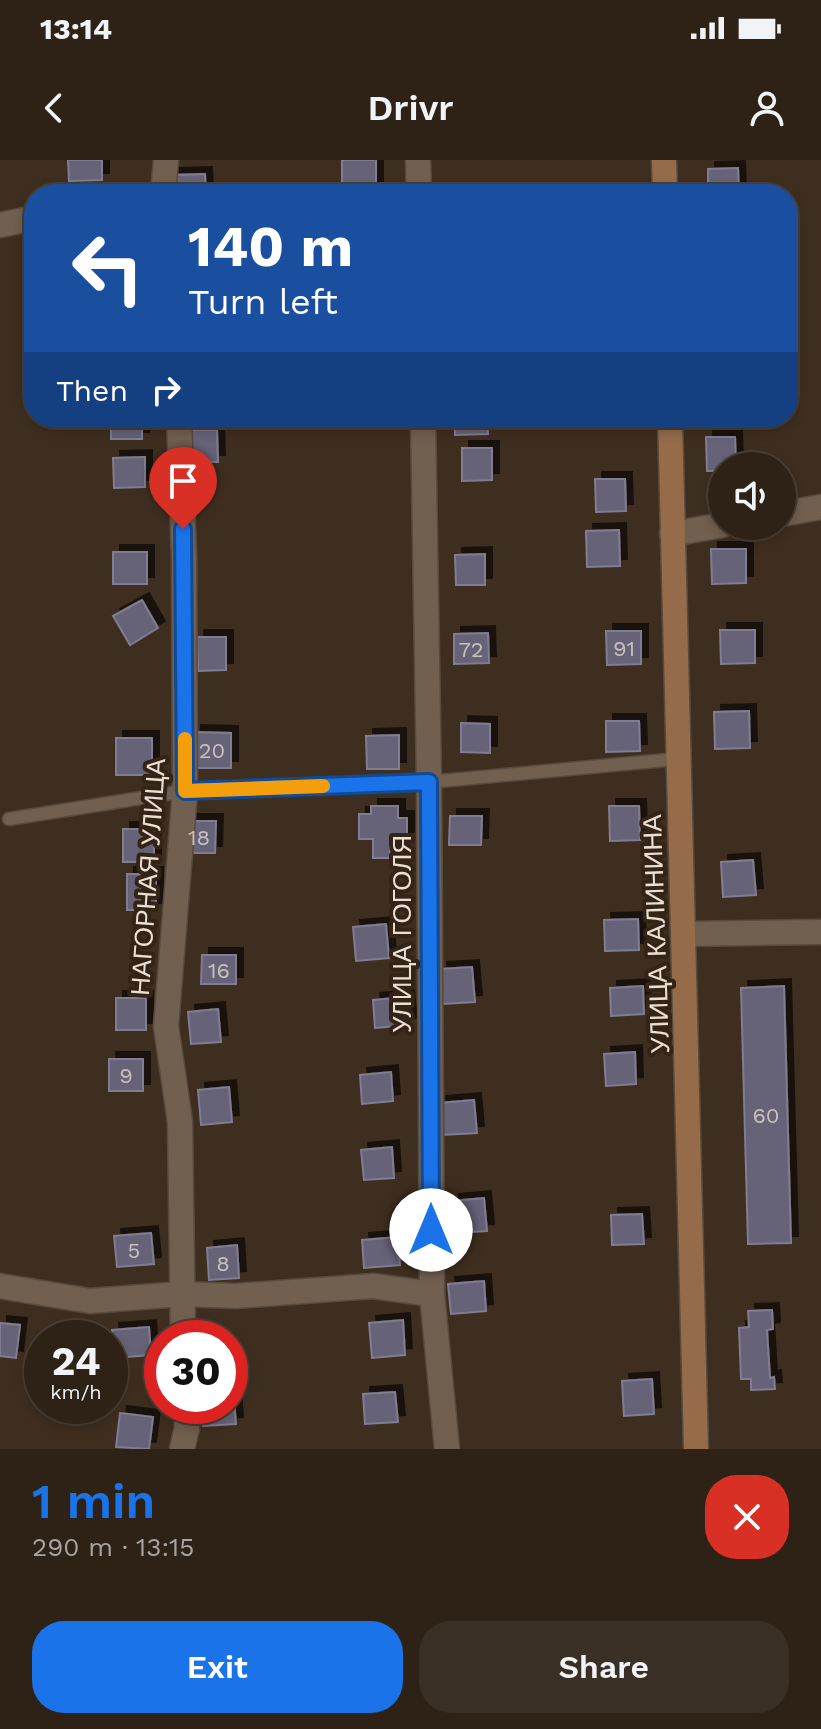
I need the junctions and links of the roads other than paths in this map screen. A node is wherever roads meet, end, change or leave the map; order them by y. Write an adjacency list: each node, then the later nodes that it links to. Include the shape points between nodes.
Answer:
1 (166, 160): 4 (street)
2 (418, 160): 5 (street)
3 (664, 160): 6 (street)
4 (158, 184)
5 (419, 184)
6 (665, 184)
7 (24, 220): 8 (street)
8 (0, 225)
9 (179, 428): 18 (street, НАГОРНАЯ УЛИЦА)
10 (423, 428): 17 (street, УЛИЦА ГОГОЛЯ)
11 (670, 428): 15 (street, УЛИЦА КАЛИНИНА)
12 (821, 507): 13 (street)
13 (796, 511)
14 (708, 528): 15 (street)
15 (672, 534): 16 (street, УЛИЦА КАЛИНИНА)
16 (677, 759): 17 (lane); 21 (street, УЛИЦА КАЛИНИНА)
17 (429, 782): 18 (lane); 24 (street, УЛИЦА ГОГОЛЯ)
18 (185, 791): 19 (lane); 23 (street, НАГОРНАЯ УЛИЦА, via 166,1026 180,1122)
19 (9, 819)
20 (821, 932): 21 (street)
21 (685, 934): 29 (street, УЛИЦА КАЛИНИНА)
22 (0, 1286): 23 (street, via 90,1301)
23 (181, 1294): 24 (street, via 236,1296 373,1286); 25 (street, НАГОРНАЯ УЛИЦА)
24 (432, 1294): 28 (street, УЛИЦА ГОГОЛЯ)
25 (182, 1320)
26 (187, 1424): 27 (street)
27 (182, 1449)
28 (447, 1449)
29 (696, 1449)

